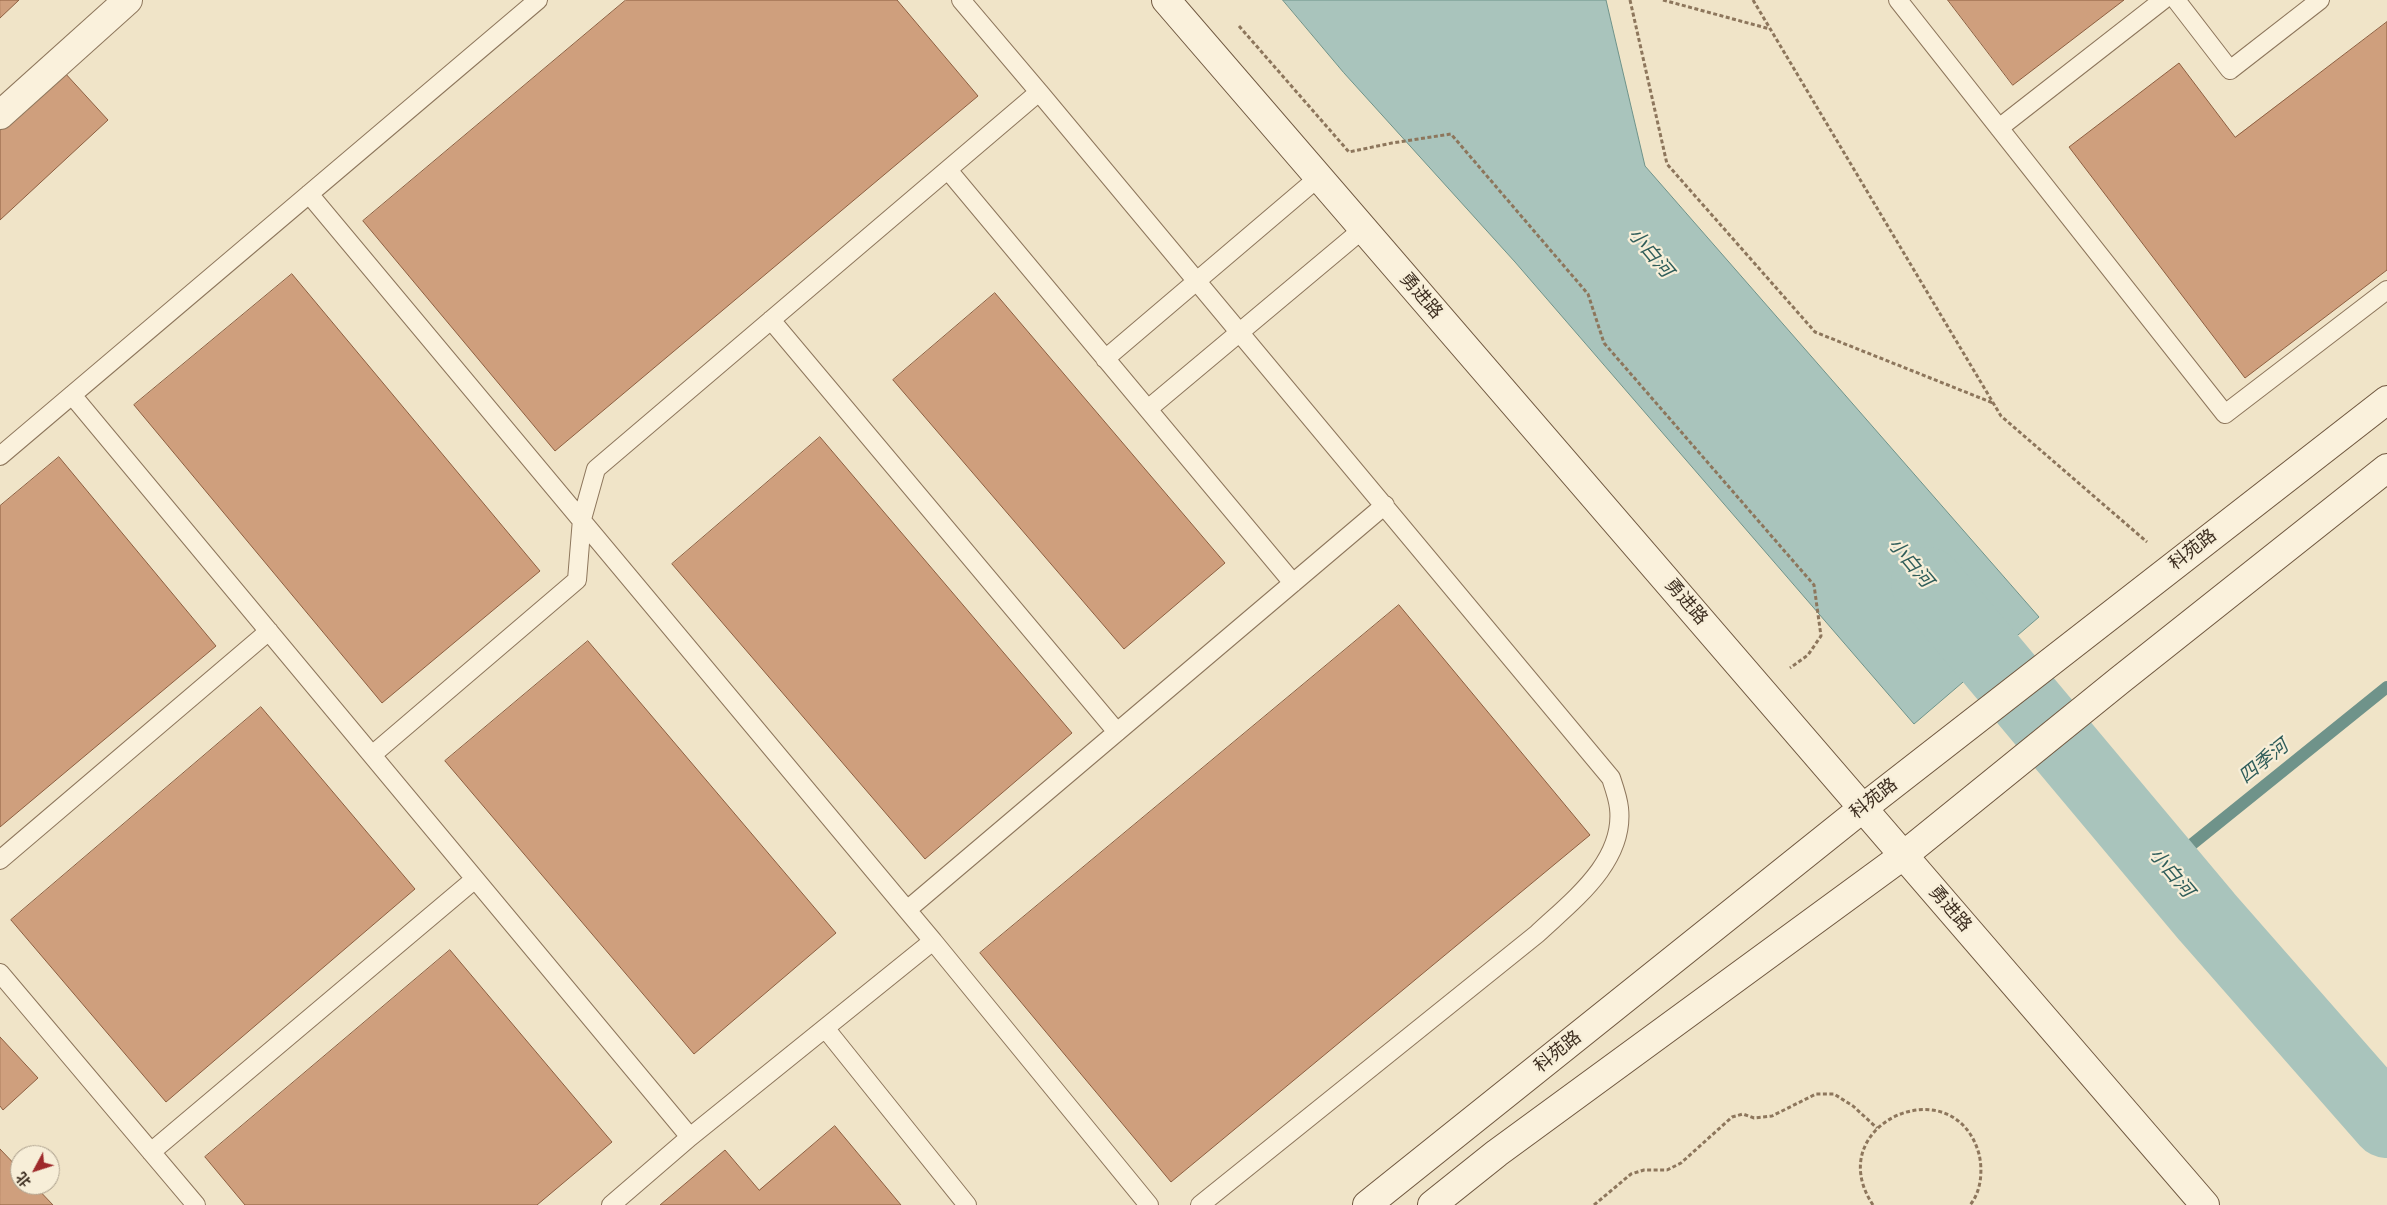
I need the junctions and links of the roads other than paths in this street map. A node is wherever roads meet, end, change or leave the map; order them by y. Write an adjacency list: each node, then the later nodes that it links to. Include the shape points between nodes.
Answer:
1 (128, 0): 10 (street)
2 (538, 0): 14 (lane)
3 (961, 0): 9 (lane)
4 (1166, 0): 13 (street, 勇进路)
5 (1898, 0): 11 (lane)
6 (2163, 0): 11 (lane)
7 (2176, 0): 8 (lane, via 2230,70)
8 (2320, 0)
9 (1039, 92): 12 (lane); 16 (lane)
10 (0, 115)
11 (1999, 128): 17 (lane, via 2225,414)
12 (948, 170): 18 (lane); 20 (lane)
13 (1319, 177): 15 (street, 勇进路); 16 (lane)
14 (309, 194): 21 (lane); 27 (lane)
15 (1363, 229): 19 (lane); 32 (street, 勇进路)
16 (1197, 282): 19 (lane); 20 (lane)
17 (2387, 290)
18 (771, 320): 27 (lane, via 596,469); 30 (lane)
19 (1240, 333): 23 (lane); 26 (lane)
20 (1106, 358): 23 (lane)
21 (72, 395): 24 (lane); 29 (lane)
22 (2387, 400): 32 (street, 科苑路)
23 (1148, 409): 28 (lane)
24 (0, 456)
25 (2387, 468): 33 (street)
26 (1385, 505): 28 (lane); 46 (lane, via 1611,778 1619,808 1617,834 1604,865 1537,934)
27 (582, 519): 31 (lane, via 577,580); 36 (lane)
28 (1294, 583): 30 (lane)
29 (269, 631): 31 (lane); 34 (lane)
30 (1117, 732): 36 (lane)
31 (372, 755): 35 (lane)
32 (1863, 808): 33 (street, 勇进路); 47 (street, 科苑路)
33 (1904, 855): 48 (street, via 1497,1153); 49 (street, 勇进路)
34 (0, 860)
35 (475, 879): 40 (lane); 41 (lane)
36 (907, 910): 37 (lane)
37 (934, 941): 39 (lane); 45 (lane)
38 (0, 973): 41 (lane)
39 (825, 1028): 40 (lane); 44 (lane)
40 (690, 1138): 43 (lane)
41 (151, 1152): 42 (lane)
42 (196, 1205)
43 (611, 1205)
44 (967, 1205)
45 (1148, 1205)
46 (1200, 1205)
47 (1367, 1205)
48 (1432, 1205)
49 (2205, 1205)

